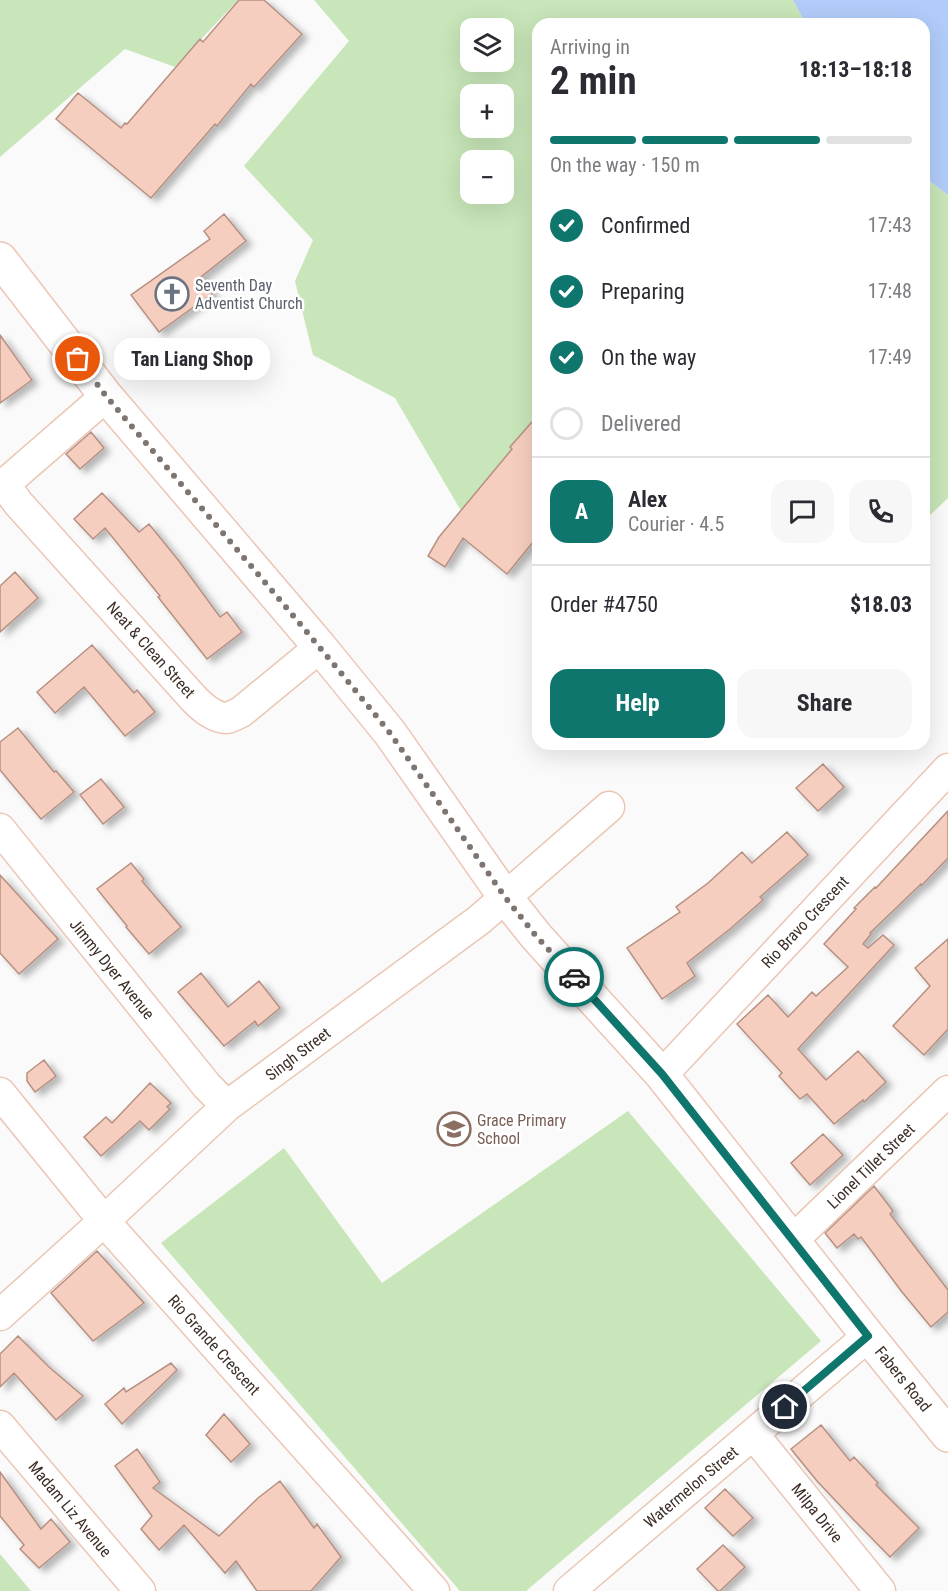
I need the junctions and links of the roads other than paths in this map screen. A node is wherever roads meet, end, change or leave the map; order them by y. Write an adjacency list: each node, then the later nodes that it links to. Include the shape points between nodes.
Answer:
1 (0, 259): 2 (main road, Fabers Road)
2 (106, 396): 3 (street); 4 (main road, Fabers Road)
3 (2, 486): 4 (street, Neat & Clean Street, via 194,699 214,715 227,718 241,712)
4 (320, 647): 8 (main road, Fabers Road, via 390,733)
5 (948, 769): 9 (street, Rio Bravo Crescent)
6 (609, 807): 8 (street, Singh Street)
7 (0, 829): 12 (street, Jimmy Dyer Avenue)
8 (505, 897): 9 (main road, Fabers Road); 12 (street, Singh Street)
9 (662, 1074): 14 (main road, Fabers Road)
10 (948, 1091): 14 (street, Lionel Tillet Street)
11 (0, 1094): 13 (street, Rio Grande Crescent)
12 (227, 1106): 13 (street, Singh Street)
13 (104, 1221): 15 (street, Singh Street); 21 (street, Rio Grande Crescent)
14 (793, 1240): 16 (main road, Fabers Road)
15 (0, 1315)
16 (868, 1336): 18 (street, Watermelon Street); 19 (main road, Fabers Road)
17 (0, 1426): 20 (street, Madam Liz Avenue)
18 (753, 1434): 22 (street, Watermelon Street); 23 (street, Milpa Drive)
19 (948, 1435)
20 (140, 1591)
21 (434, 1591)
22 (569, 1591)
23 (880, 1591)

